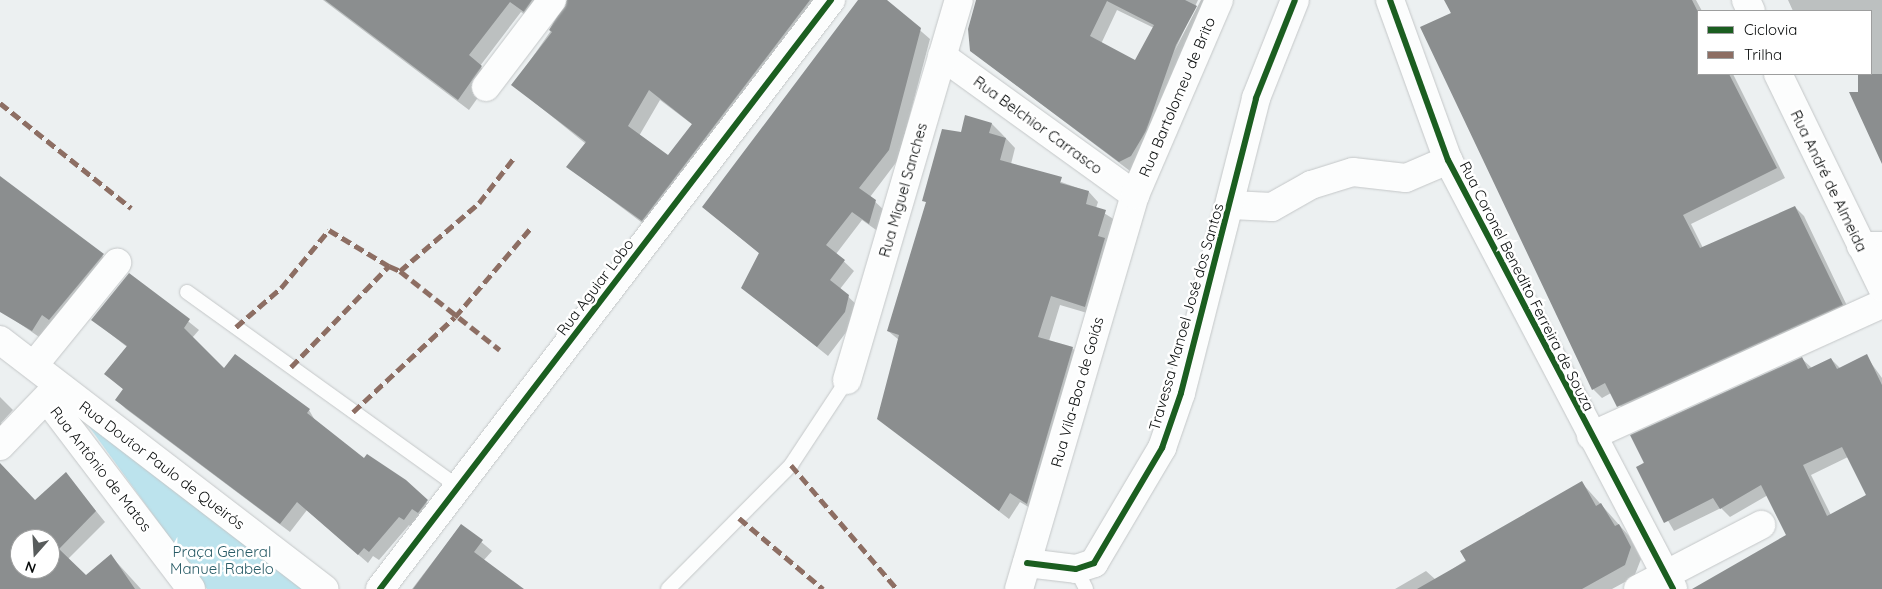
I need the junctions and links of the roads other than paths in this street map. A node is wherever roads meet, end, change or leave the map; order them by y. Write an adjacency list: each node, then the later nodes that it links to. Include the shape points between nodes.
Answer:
1 (552, 0): 9 (street)
2 (831, 0): 24 (street, Rua Aguiar Lobo)
3 (959, 0): 7 (street, Rua Miguel Sanches)
4 (1219, 0): 11 (street, Rua Bartolomeu de Brito)
5 (1295, 0): 12 (street, Travessa Manoel José dos Santos, via 1256,98)
6 (1390, 0): 10 (street, Rua Coronel Benedito Ferreira de Souza)
7 (942, 56): 11 (street, Rua Belchior Carrasco); 20 (street, Rua Miguel Sanches)
8 (1779, 75): 13 (street, Rua André de Almeida)
9 (486, 87)
10 (1448, 160): 12 (street, via 1406,178 1353,172 1311,185 1272,207); 22 (street, Rua Coronel Benedito Ferreira de Souza)
11 (1135, 195): 26 (street, Rua Vila-Boa de Goiás)
12 (1231, 205): 27 (street, Travessa Manoel José dos Santos, via 1181,393 1162,448 1094,563)
13 (1871, 246): 15 (street, Rua André de Almeida)
14 (117, 263): 19 (street)
15 (1882, 287)
16 (187, 292): 24 (lane)
17 (1882, 304): 22 (street)
18 (0, 340): 19 (street, Rua Doutor Paulo de Queirós)
19 (34, 365): 21 (street, Rua Doutor Paulo de Queirós)
20 (846, 380): 32 (lane, via 791,466)
21 (52, 393): 23 (street); 29 (street, Rua Antônio de Matos); 30 (street, Rua Doutor Paulo de Queirós)
22 (1591, 436): 28 (street, Rua Coronel Benedito Ferreira de Souza)
23 (0, 446)
24 (458, 487): 31 (street, Rua Aguiar Lobo)
25 (1761, 525): 28 (street)
26 (1027, 563): 27 (street, Travessa Manoel José dos Santos); 33 (street, Rua Vila-Boa de Goiás)
27 (1081, 579)
28 (1668, 582): 34 (street)
29 (191, 589)
30 (325, 589)
31 (380, 589)
32 (668, 589)
33 (1019, 589)
34 (1638, 589)

